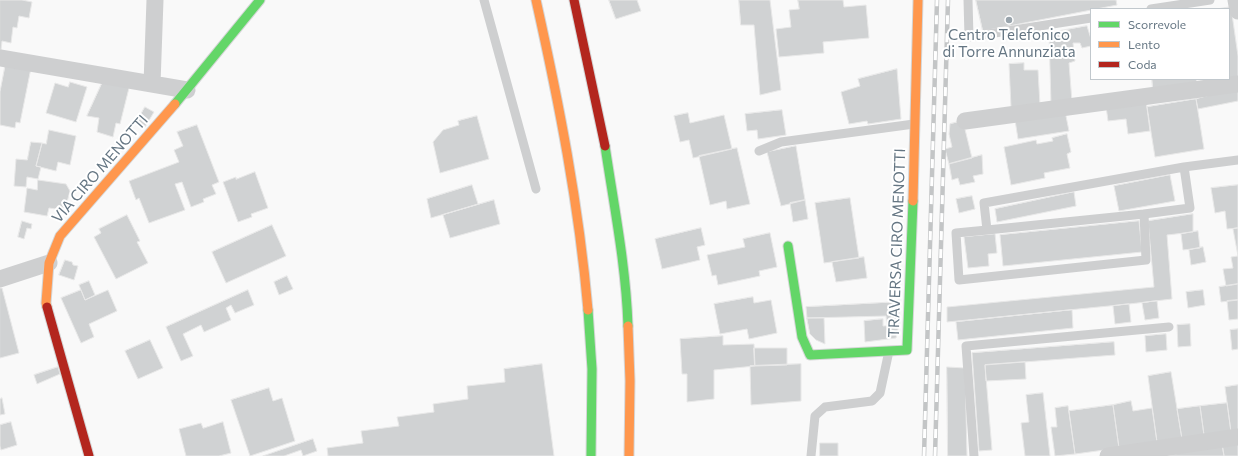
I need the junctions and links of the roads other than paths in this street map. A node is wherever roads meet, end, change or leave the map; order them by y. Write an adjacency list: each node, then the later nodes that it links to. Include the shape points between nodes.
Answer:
1 (155, 0): 15 (street)
2 (260, 0): 17 (main road, VIA CIRO MENOTTI)
3 (484, 0): 23 (lane)
4 (536, 0): 33 (main road, via 568,155 581,240 589,317)
5 (574, 0): 34 (main road, via 604,146 626,292 630,381)
6 (918, 0): 19 (main road, TRAVERSA CIRO MENOTTI)
7 (968, 0): 13 (lane, via 969,37)
8 (1210, 0): 10 (lane)
9 (1236, 0): 12 (street)
10 (1174, 3): 11 (lane)
11 (1155, 8)
12 (1238, 11)
13 (1090, 18)
14 (0, 58): 15 (street)
15 (152, 84): 17 (street)
16 (1238, 84): 18 (street)
17 (187, 90): 27 (main road, VIA CIRO MENOTTI, via 60,236)
18 (965, 121)
19 (914, 124): 20 (lane, via 781,142); 30 (main road, TRAVERSA CIRO MENOTTI, via 907,350)
20 (759, 151)
21 (1238, 160): 22 (lane)
22 (1184, 167): 24 (lane, via 1190,208); 25 (lane, via 984,204)
23 (536, 189)
24 (1144, 214): 25 (lane); 25 (lane, via 1146,260 959,280 956,233)
25 (987, 230)
26 (788, 246): 30 (main road, TRAVERSA CIRO MENOTTI, via 802,337 810,356)
27 (49, 263): 28 (street); 32 (main road, VIA CIRO MENOTTI, via 46,303)
28 (0, 278)
29 (1169, 327): 36 (lane, via 966,346)
30 (889, 351): 35 (lane, via 880,393 872,401 825,407 815,416)
31 (1238, 437): 37 (street)
32 (89, 456)
33 (592, 456)
34 (629, 456)
35 (811, 456)
36 (974, 456)
37 (1108, 456)

